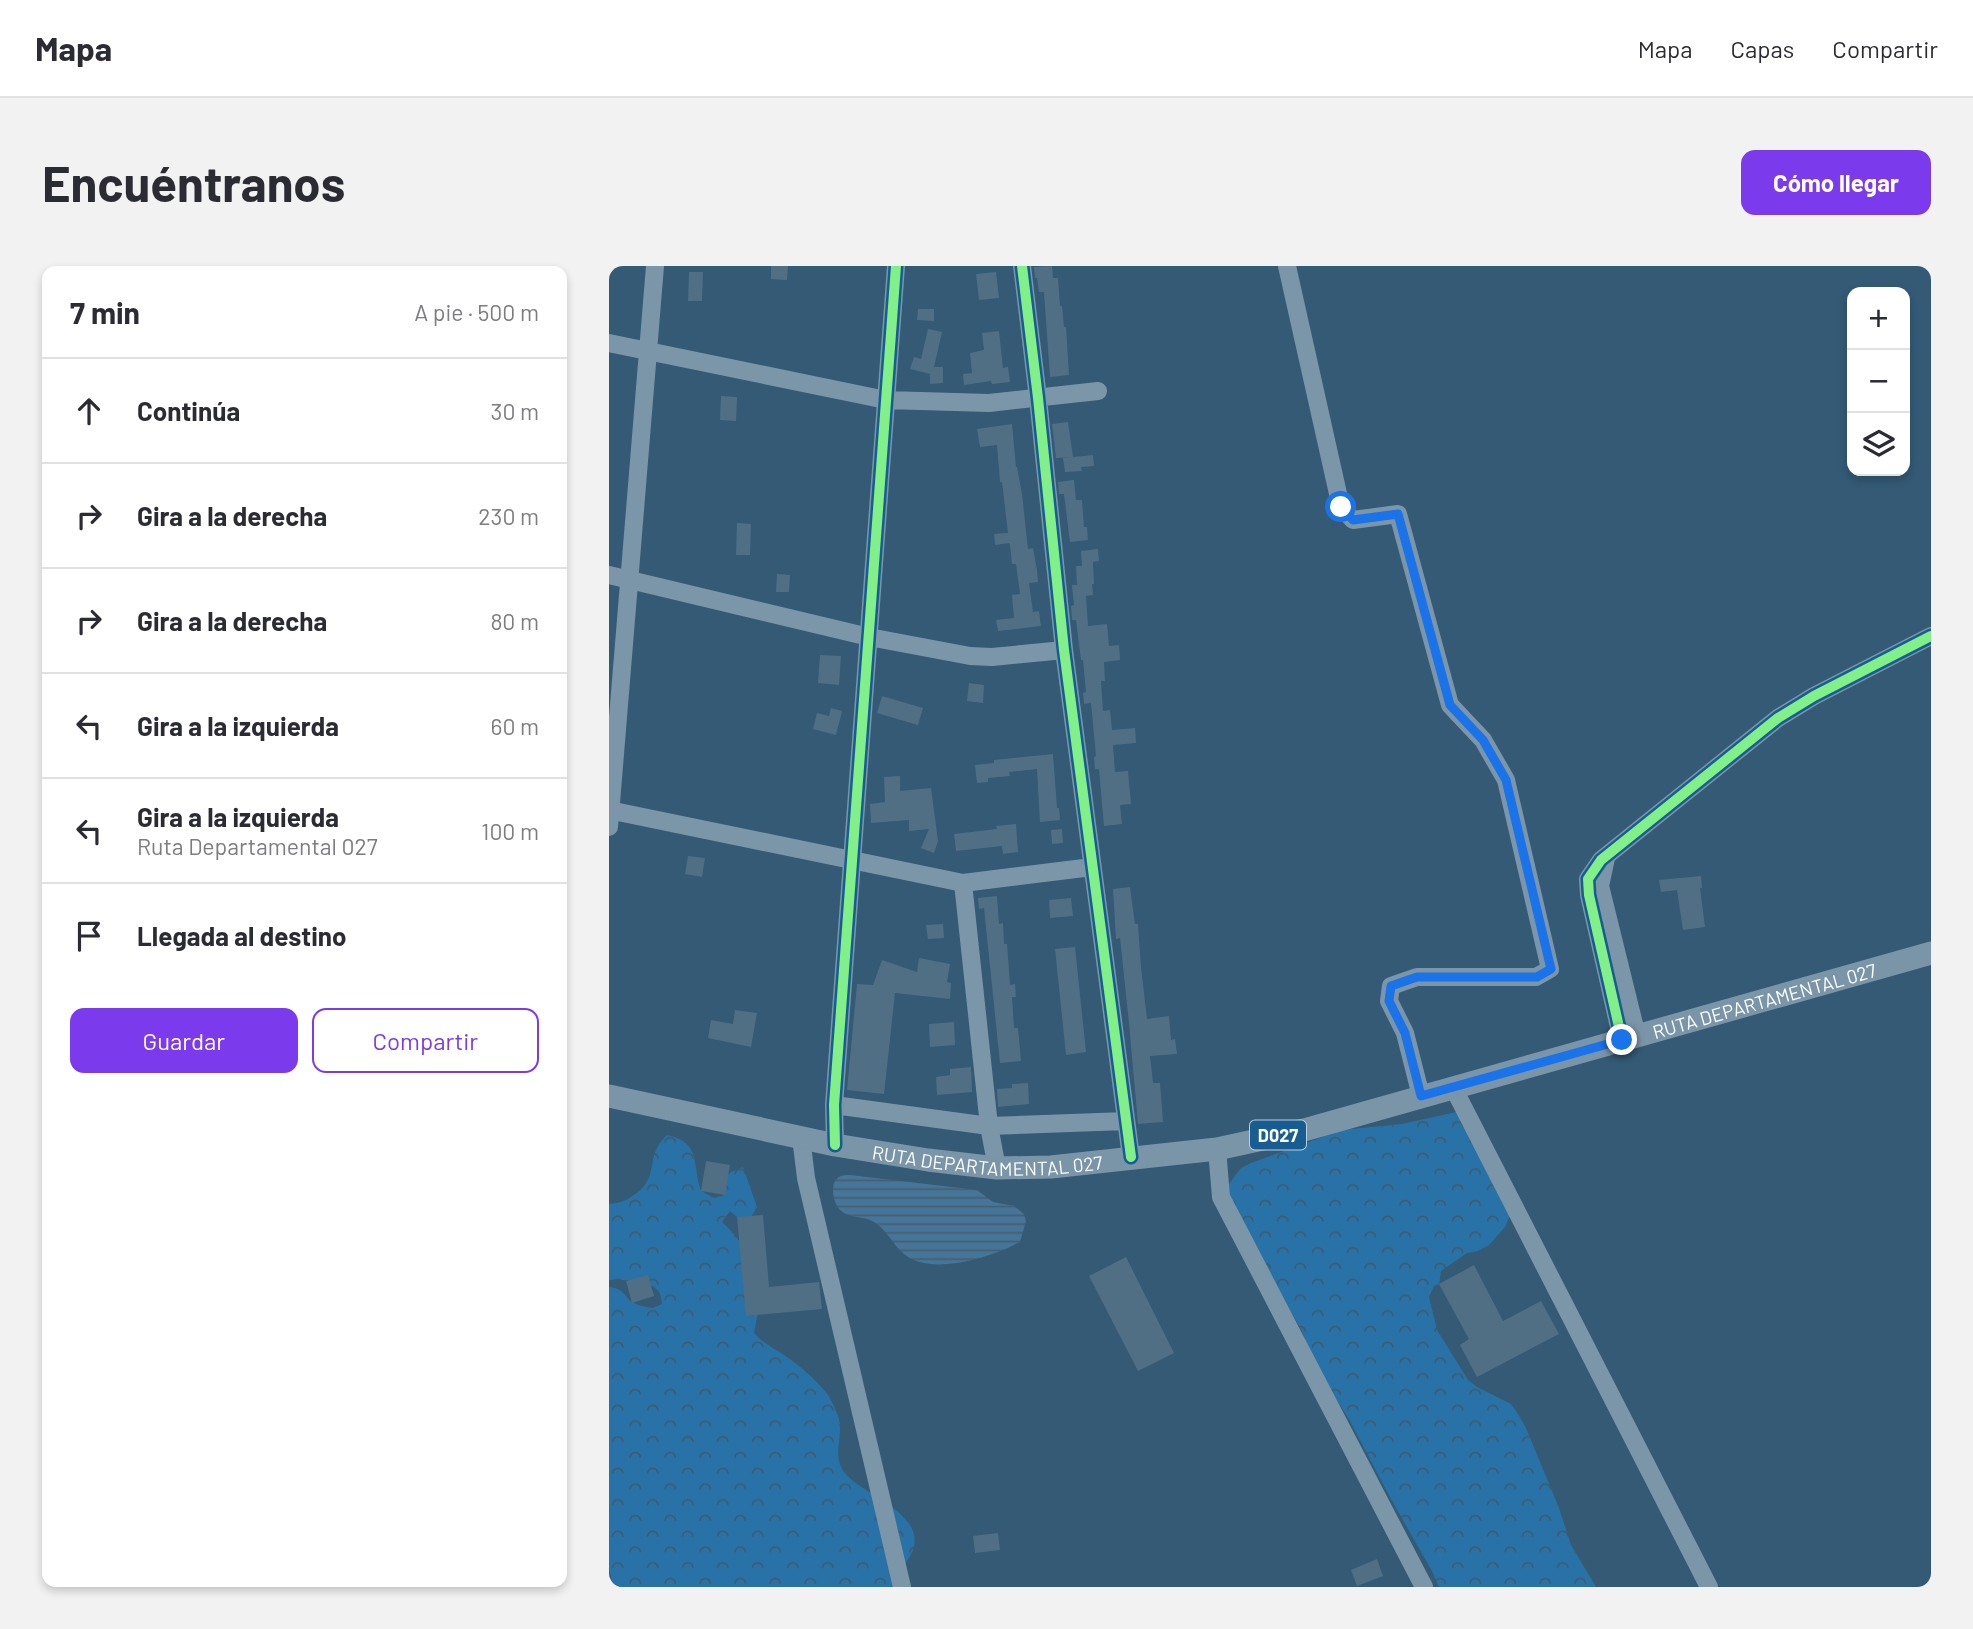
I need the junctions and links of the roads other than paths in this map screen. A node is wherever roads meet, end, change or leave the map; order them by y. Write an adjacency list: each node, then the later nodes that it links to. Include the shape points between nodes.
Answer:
1 (655, 266): 6 (street)
2 (896, 266): 9 (street)
3 (1022, 266): 8 (street)
4 (1287, 266): 23 (street, via 1341,507 1353,520 1398,514 1450,705 1483,740 1506,780 1551,969 1537,977 1417,977 1391,986 1389,1001 1405,1033)
5 (609, 343): 6 (street)
6 (648, 351): 9 (street); 11 (street)
7 (1098, 391): 8 (street)
8 (1038, 398): 9 (street, via 989,403); 14 (street)
9 (886, 400): 13 (street)
10 (609, 575): 11 (street)
11 (629, 580): 13 (street); 15 (street)
12 (1931, 636): 20 (street, via 1778,718 1606,855 1600,886)
13 (869, 637): 14 (street, via 970,656); 16 (street)
14 (1064, 650): 17 (street)
15 (610, 816): 16 (street)
16 (853, 860): 18 (street); 24 (street)
17 (1092, 867): 18 (street); 25 (street)
18 (963, 883): 26 (street)
19 (1931, 953): 20 (main road, RUTA DEPARTAMENTAL 027 / D027)
20 (1629, 1038): 21 (main road, RUTA DEPARTAMENTAL 027 / D027)
21 (1453, 1087): 23 (main road, RUTA DEPARTAMENTAL 027 / D027); 34 (street)
22 (609, 1096): 27 (main road, RUTA DEPARTAMENTAL 027 / D027)
23 (1421, 1096): 29 (main road, RUTA DEPARTAMENTAL 027 / D027, via 1304,1130)
24 (834, 1105): 26 (street); 28 (street)
25 (1126, 1121): 26 (street); 30 (street)
26 (989, 1126): 31 (street)
27 (801, 1137): 28 (main road, RUTA DEPARTAMENTAL 027 / D027); 32 (street, via 806,1178)
28 (835, 1145): 31 (main road, RUTA DEPARTAMENTAL 027 / D027)
29 (1216, 1149): 30 (main road, RUTA DEPARTAMENTAL 027 / D027); 33 (street, via 1221,1197)
30 (1131, 1157): 31 (main road, RUTA DEPARTAMENTAL 027 / D027)
31 (997, 1168)
32 (902, 1587)
33 (1424, 1587)
34 (1709, 1587)

